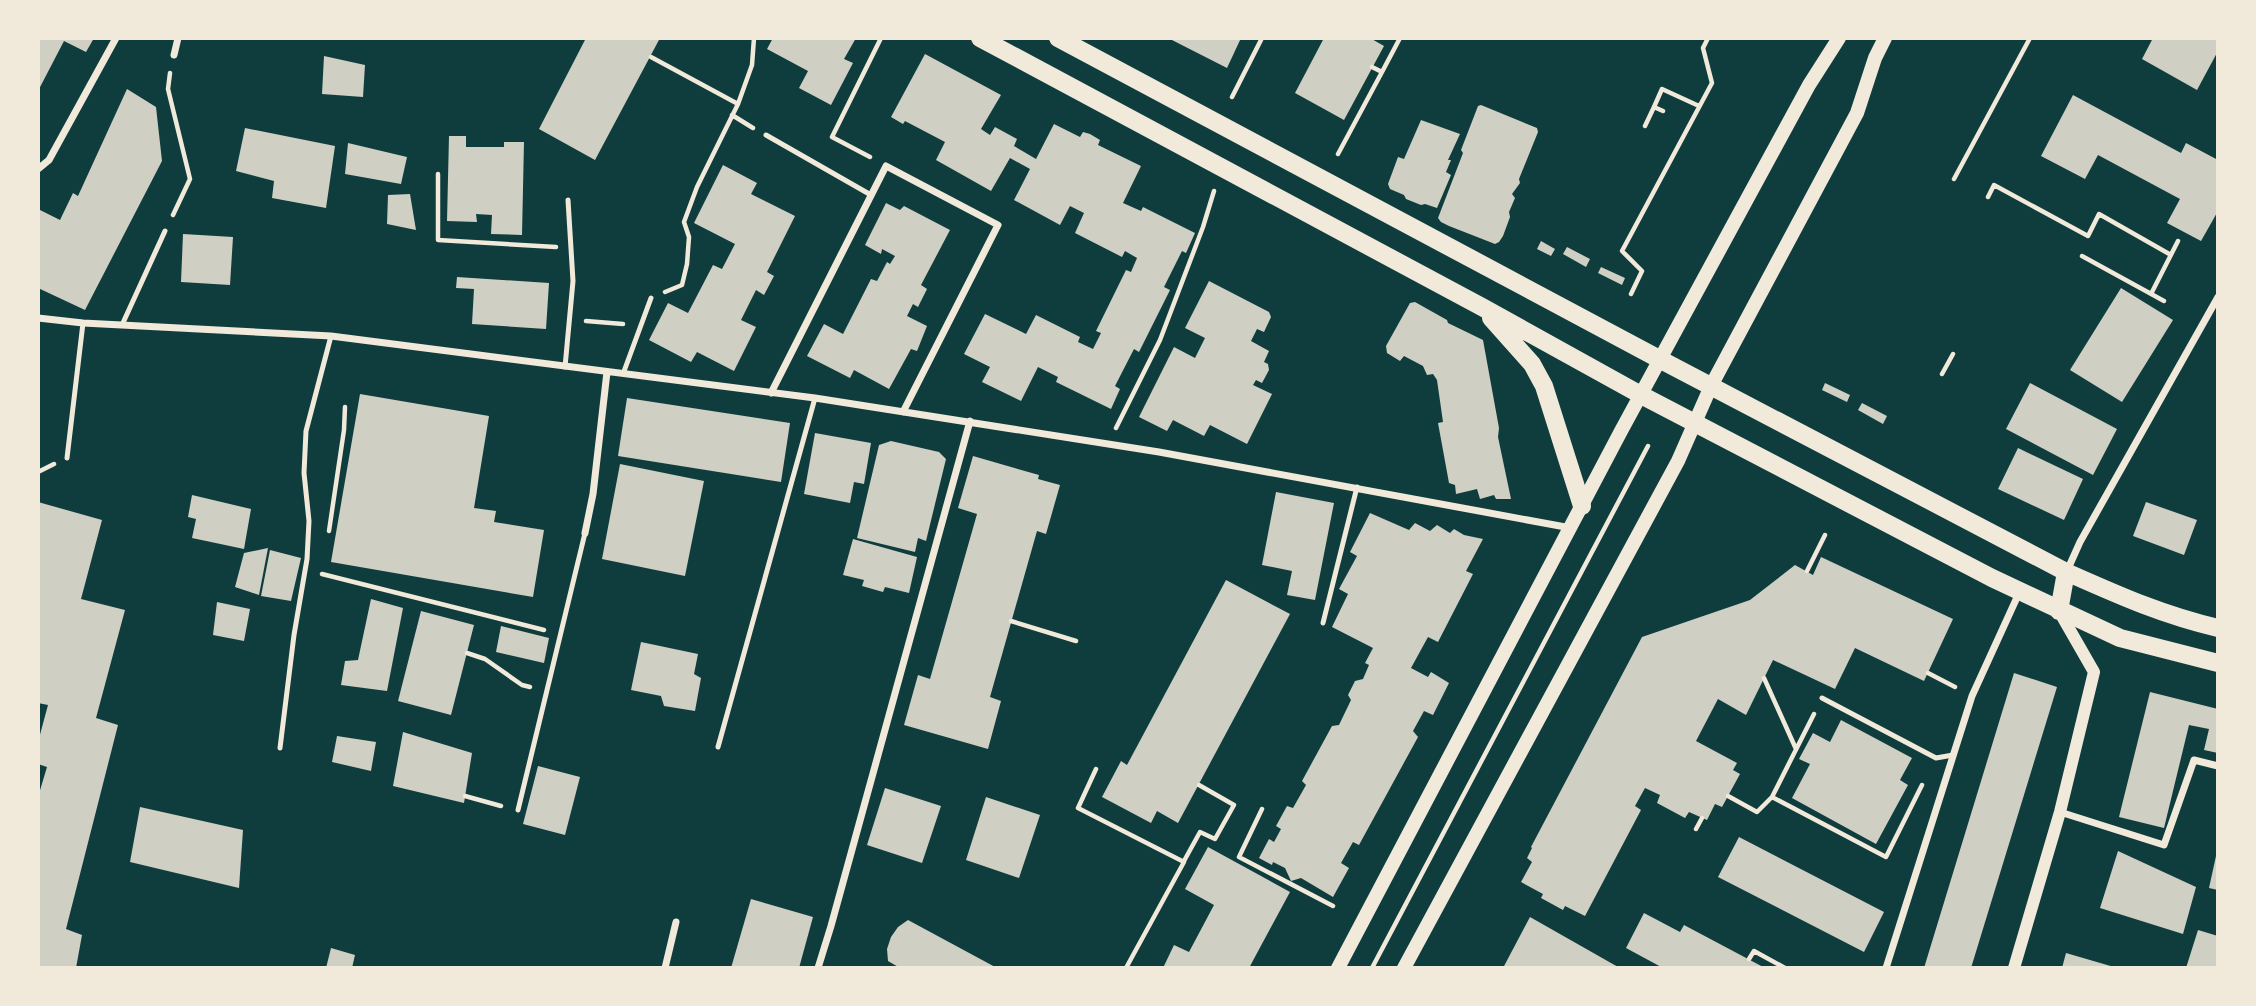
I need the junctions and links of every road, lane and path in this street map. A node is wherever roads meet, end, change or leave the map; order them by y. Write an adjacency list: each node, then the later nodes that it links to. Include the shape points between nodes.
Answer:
1 (116, 38): 26 (street, via 49,160)
2 (178, 38): 13 (street)
3 (754, 38): 18 (path, via 752,65)
4 (881, 38): 25 (path, via 832,136)
5 (980, 38): 43 (main road)
6 (1058, 38): 51 (main road)
7 (1262, 38): 17 (path)
8 (1400, 38): 16 (path)
9 (1708, 38): 19 (path, via 1703,48 1712,83)
10 (1839, 38): 51 (main road, via 1809,85)
11 (1885, 38): 56 (main road, via 1857,113)
12 (2030, 38): 28 (path)
13 (174, 55): 33 (path, via 168,89 190,179)
14 (651, 57): 18 (path)
15 (1372, 66): 16 (path)
16 (1382, 72): 24 (path)
17 (1232, 97)
18 (738, 104): 41 (path, via 684,222 689,237 682,285)
19 (1699, 106): 20 (path, via 1662,89); 38 (path, via 1622,251 1642,271)
20 (1654, 107): 21 (path); 22 (path)
21 (1663, 111)
22 (1645, 126)
23 (766, 135): 30 (lane)
24 (1338, 154)
25 (886, 166): 30 (street); 61 (street, via 998,225)
26 (38, 169)
27 (438, 174): 35 (path, via 438,240)
28 (1954, 179)
29 (1217, 183): 64 (path, via 1160,340)
30 (871, 195): 57 (street)
31 (1988, 197): 37 (path, via 1994,184 2088,236 2099,214)
32 (568, 200): 35 (lane)
33 (165, 230): 47 (lane)
34 (2178, 241): 37 (path)
35 (570, 248): 45 (lane)
36 (2082, 256): 39 (path)
37 (2171, 256): 39 (path)
38 (1631, 294)
39 (2151, 294): 42 (path)
40 (2217, 297): 75 (street)
41 (651, 298): 48 (lane)
42 (2164, 301)
43 (1482, 307): 58 (main road); 68 (main road, via 1532,365 1544,386)
44 (38, 318): 46 (street)
45 (569, 320): 48 (path); 52 (lane)
46 (83, 323): 47 (street); 66 (lane)
47 (122, 325): 49 (street)
48 (642, 325): 54 (lane)
49 (331, 336): 52 (street); 91 (lane, via 306,431 307,559)
50 (1953, 354): 55 (path)
51 (1661, 360): 56 (main road); 58 (main road)
52 (565, 366): 53 (street)
53 (607, 372): 54 (street); 70 (street)
54 (623, 374): 57 (street)
55 (1942, 374)
56 (1711, 386): 63 (main road); 75 (main road)
57 (771, 393): 59 (street)
58 (1641, 395): 63 (main road); 68 (main road)
59 (815, 398): 61 (street); 90 (lane)
60 (345, 407): 71 (path)
61 (903, 412): 62 (street)
62 (970, 421): 64 (street); 111 (street)
63 (1694, 423): 76 (main road); 115 (main road, via 1678,461)
64 (1108, 443): 67 (street)
65 (1648, 446): 114 (path)
66 (67, 458)
67 (1357, 486): 69 (street); 79 (lane)
68 (1582, 506): 69 (main road)
69 (1571, 527): 113 (main road)
70 (585, 533): 81 (lane)
71 (329, 534)
72 (1825, 535): 74 (path)
73 (324, 561): 81 (path, via 322,575)
74 (1807, 571)
75 (2066, 572): 77 (main road); 80 (main road, via 2132,602)
76 (2020, 591): 77 (main road); 88 (street)
77 (2059, 611): 84 (main road, via 2120,638); 103 (street, via 2094,671)
78 (1011, 621): 82 (path)
79 (1323, 623)
80 (2217, 628)
81 (562, 635): 87 (lane)
82 (1076, 641)
83 (467, 653): 87 (path, via 485,659 522,685)
84 (2217, 663)
85 (1928, 673): 88 (path)
86 (1765, 678): 92 (path)
87 (548, 690): 102 (lane)
88 (1972, 696): 93 (street)
89 (1822, 698): 92 (path); 94 (lane)
90 (718, 747)
91 (281, 748)
92 (1796, 749): 100 (path)
93 (1953, 755): 94 (lane); 117 (street)
94 (1936, 758): 100 (path, via 1886,857)
95 (2217, 766): 103 (street, via 2194,760 2164,845)
96 (1096, 769): 106 (path, via 1078,808)
97 (1199, 785): 106 (path, via 1234,805 1215,839 1200,832)
98 (465, 796): 102 (path)
99 (1728, 796): 100 (path, via 1757,813)
100 (1772, 797)
101 (1262, 809): 107 (path, via 1239,857)
102 (518, 810)
103 (2060, 812): 118 (street)
104 (1702, 818): 105 (path)
105 (1696, 829)
106 (1184, 862): 112 (path)
107 (1333, 906)
108 (676, 922): 110 (street)
109 (1749, 959): 116 (path, via 1754,951)
110 (665, 968)
111 (818, 968)
112 (1126, 968)
113 (1338, 968)
114 (1372, 968)
115 (1404, 968)
116 (1785, 968)
117 (1886, 968)
118 (2014, 968)

